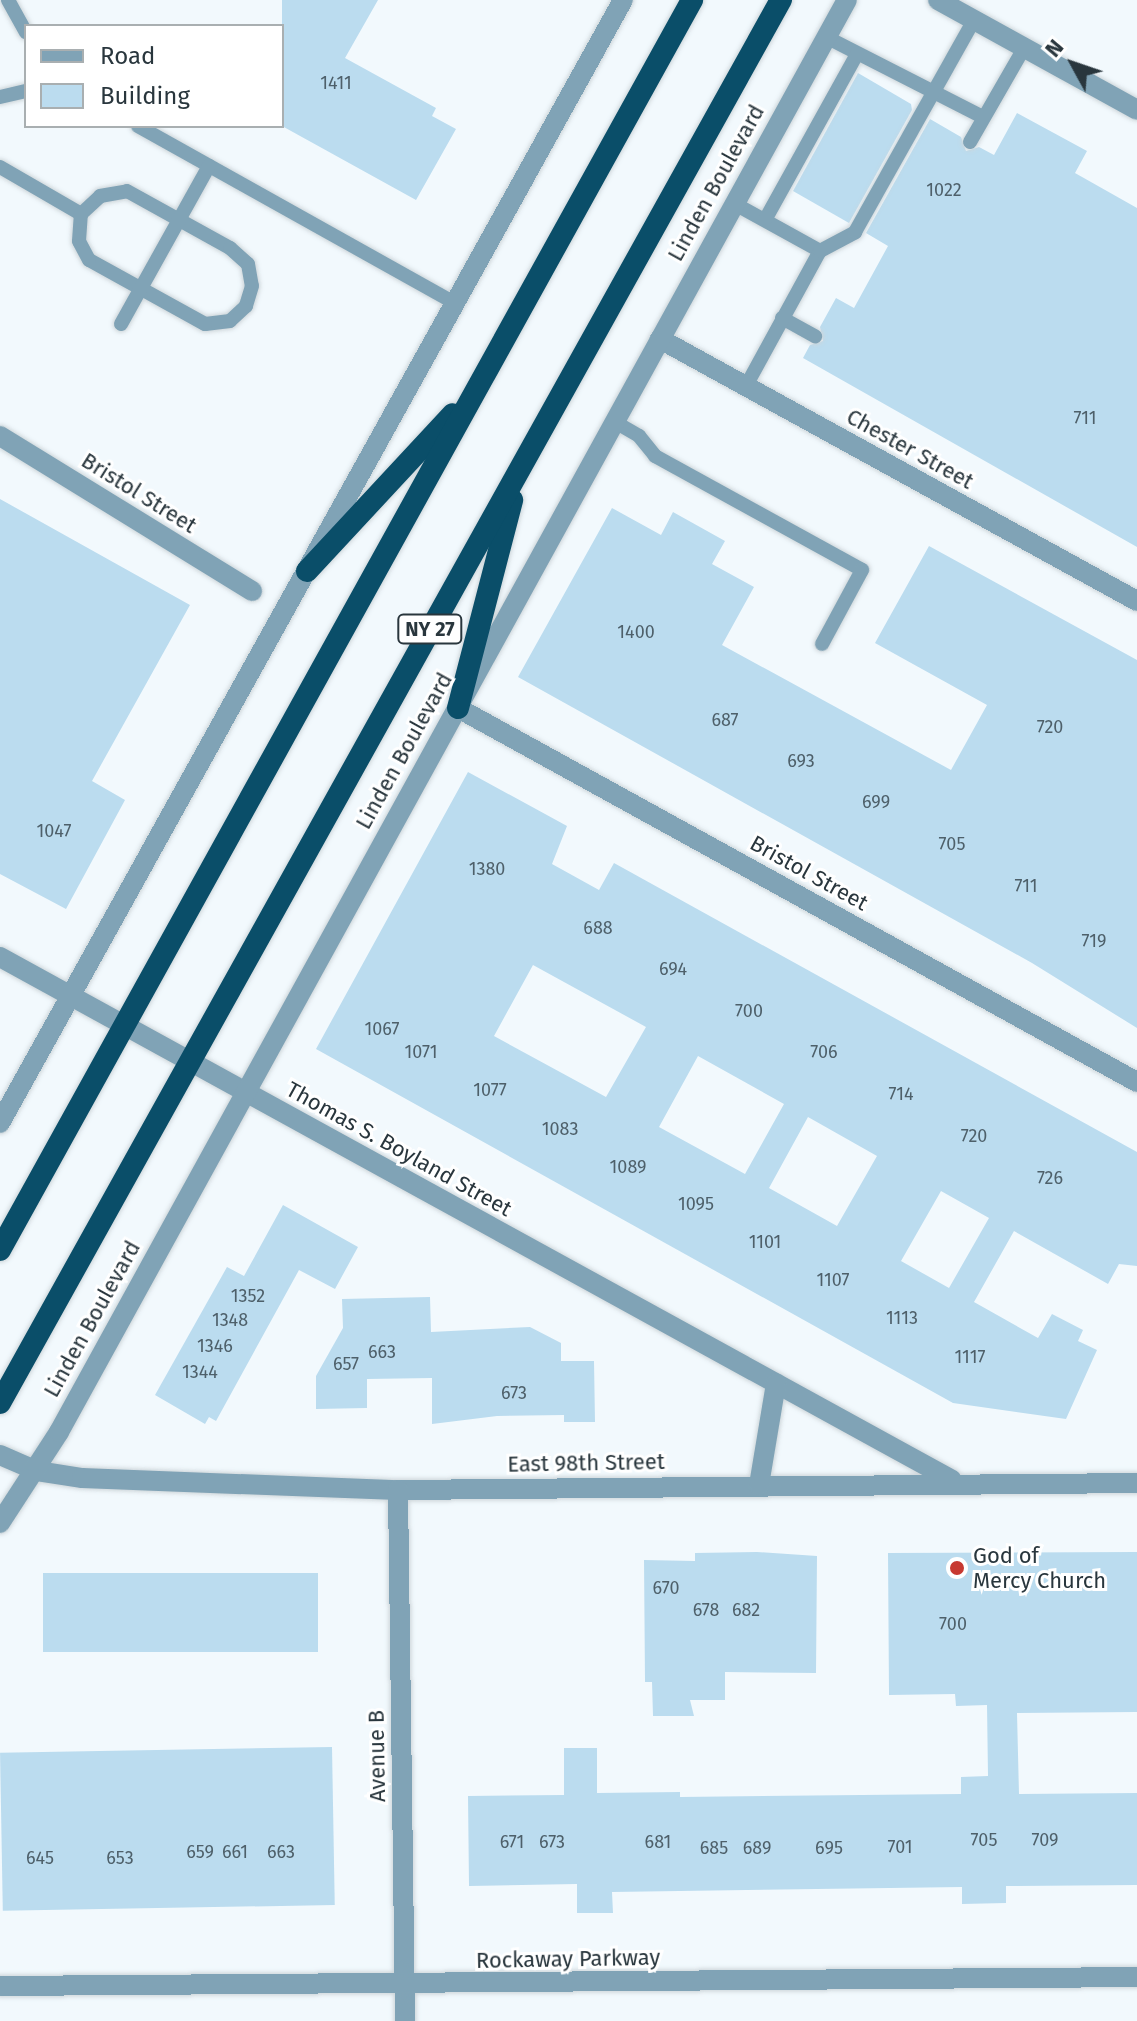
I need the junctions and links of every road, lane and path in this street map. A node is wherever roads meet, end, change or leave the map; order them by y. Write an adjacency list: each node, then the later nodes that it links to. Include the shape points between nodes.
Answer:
1 (8, 0): 8 (lane)
2 (623, 0): 27 (street)
3 (692, 0): 33 (highway)
4 (781, 0): 36 (highway, Linden Boulevard / NY 27)
5 (847, 0): 9 (street, Linden Boulevard)
6 (938, 0): 7 (street)
7 (974, 20): 10 (street); 13 (lane)
8 (24, 28)
9 (826, 37): 11 (lane); 21 (street, Linden Boulevard)
10 (1024, 48): 15 (street); 16 (lane)
11 (857, 54): 13 (lane); 24 (lane, via 831,111)
12 (24, 91): 14 (lane)
13 (933, 92): 16 (lane); 25 (lane, via 865,198 855,232)
14 (0, 97)
15 (1137, 110)
16 (983, 117): 18 (lane)
17 (142, 128): 19 (lane)
18 (970, 142)
19 (209, 166): 23 (lane); 27 (lane)
20 (0, 167): 22 (lane)
21 (735, 204): 24 (lane); 31 (street, Linden Boulevard)
22 (81, 214): 23 (lane, via 100,196 127,191); 26 (lane, via 79,241 89,260)
23 (180, 218): 26 (lane); 26 (lane, via 248,264 252,286 246,306 230,321 205,324)
24 (765, 220): 25 (lane)
25 (820, 251): 28 (lane)
26 (140, 290): 29 (lane)
27 (455, 303): 37 (street)
28 (782, 318): 30 (lane); 32 (lane)
29 (121, 324)
30 (815, 336)
31 (660, 339): 32 (street, Chester Street); 34 (street, Linden Boulevard)
32 (746, 386): 39 (street, Chester Street)
33 (476, 389): 37 (highway); 44 (highway)
34 (615, 422): 40 (lane, via 639,436 655,456 862,570); 41 (street, Linden Boulevard)
35 (0, 436): 38 (street, Bristol Street)
36 (520, 469): 41 (highway); 45 (highway, Linden Boulevard / NY 27)
37 (307, 571): 43 (street)
38 (252, 591)
39 (1137, 601)
40 (822, 644)
41 (458, 708): 46 (street, Bristol Street); 47 (street, Linden Boulevard)
42 (0, 957): 43 (street, Thomas S. Boyland Street)
43 (71, 996): 44 (street, Thomas S. Boyland Street); 48 (street)
44 (124, 1025): 45 (street, Thomas S. Boyland Street); 49 (highway)
45 (189, 1061): 47 (street, Thomas S. Boyland Street); 51 (highway, Linden Boulevard / NY 27)
46 (1137, 1082)
47 (246, 1092): 50 (street, Thomas S. Boyland Street); 53 (street, Linden Boulevard)
48 (0, 1123)
49 (0, 1250)
50 (776, 1383): 54 (street, Thomas S. Boyland Street); 56 (street)
51 (0, 1403)
52 (0, 1455): 53 (street, East 98th Street)
53 (37, 1471): 57 (street, East 98th Street, via 82,1478); 58 (street, Linden Boulevard)
54 (955, 1482): 55 (street, East 98th Street); 56 (street, East 98th Street)
55 (1137, 1483)
56 (759, 1485): 57 (street, East 98th Street)
57 (398, 1490): 61 (street, Avenue B)
58 (0, 1523)
59 (1137, 1977): 61 (street, Rockaway Parkway)
60 (0, 1986): 61 (street, Rockaway Parkway)
61 (404, 1986): 62 (street, Avenue B)
62 (405, 2021)

